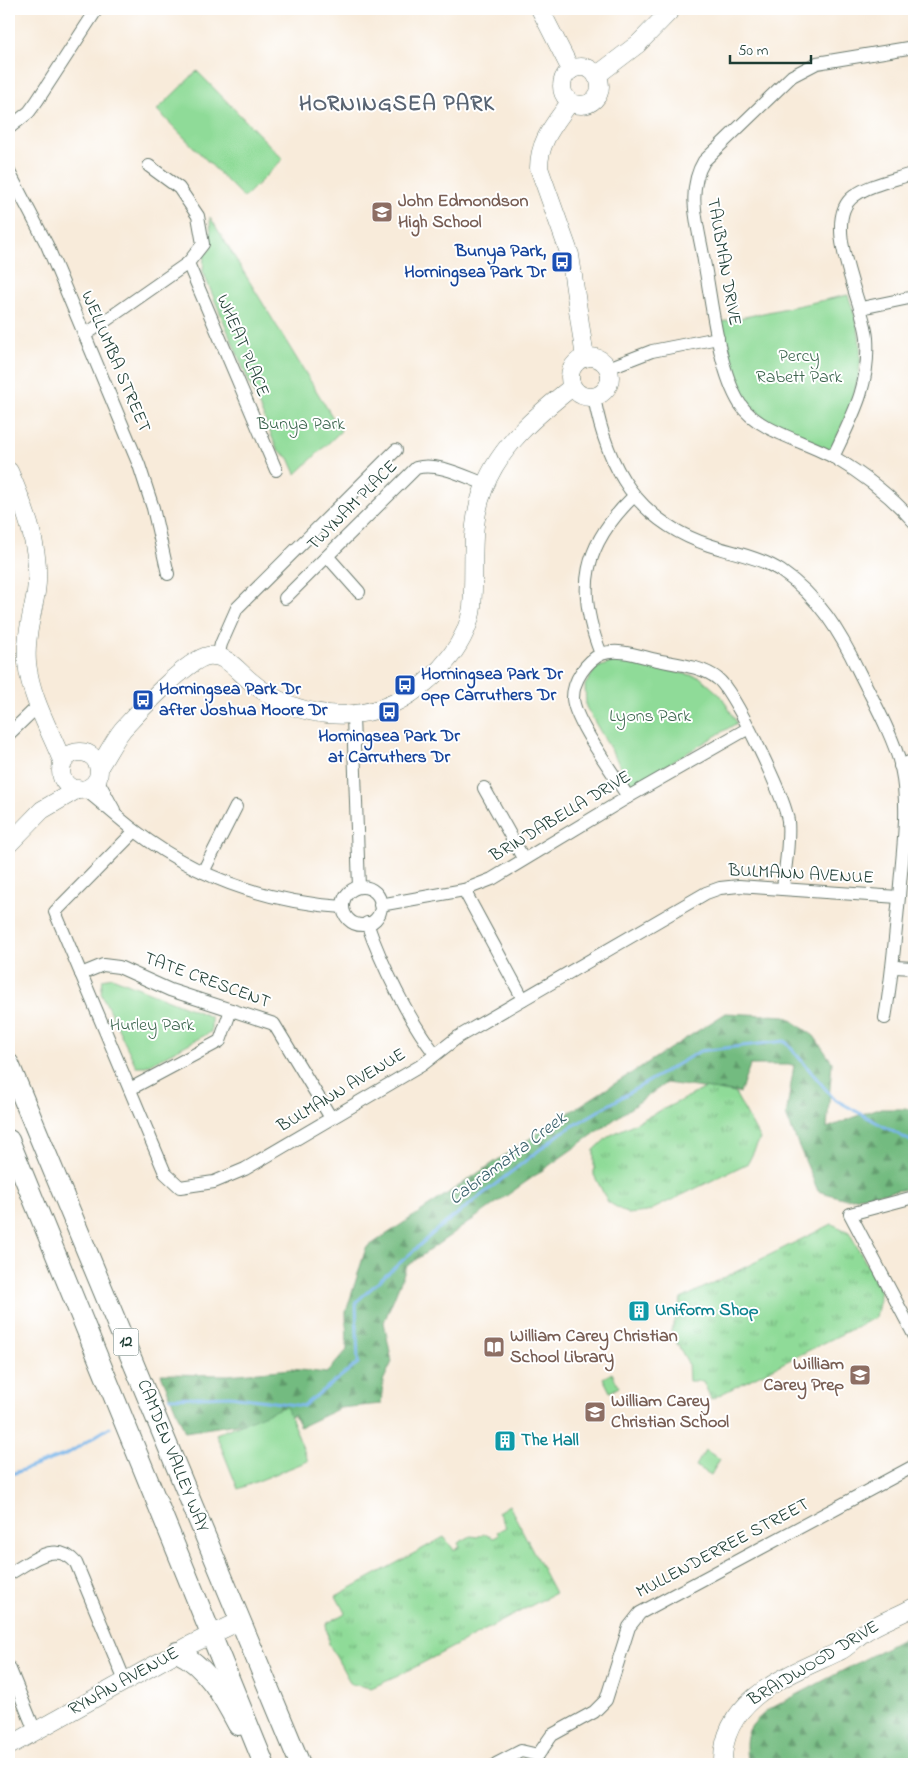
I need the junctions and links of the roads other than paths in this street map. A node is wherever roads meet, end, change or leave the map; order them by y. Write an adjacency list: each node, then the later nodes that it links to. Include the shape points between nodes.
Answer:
1 (97, 9): 8 (street, via 29,112)
2 (540, 9): 5 (street)
3 (672, 9): 6 (street, via 638,44)
4 (914, 47): 16 (street, TAUBMAN DRIVE, via 817,63 792,76 704,161 696,173 693,198)
5 (571, 70): 6 (street, via 584,68); 7 (street, via 562,87)
6 (596, 76): 7 (street, via 599,89 596,98 584,105)
7 (570, 102): 17 (street, via 542,145 540,168 570,255)
8 (9, 128)
9 (149, 166): 12 (street, via 179,188 198,216 203,244)
10 (9, 172): 15 (street, WELLUMBA STREET, via 47,245)
11 (914, 173): 14 (street, via 863,190 846,205 842,221 843,245 851,285)
12 (188, 263): 15 (street); 23 (street, WHEAT PLACE)
13 (914, 297): 14 (street)
14 (861, 308): 22 (street, via 867,336 860,402)
15 (85, 335): 29 (street, WELLUMBA STREET, via 148,486)
16 (718, 338): 18 (street, via 652,351); 22 (street, TAUBMAN DRIVE, via 740,406 770,428)
17 (585, 358): 18 (street, via 598,359); 19 (street, via 573,367)
18 (608, 368): 20 (street, via 608,386)
19 (572, 387): 20 (street, via 582,395); 25 (street, via 530,423)
20 (594, 397): 26 (street, via 609,456)
21 (396, 450): 33 (street, via 237,608)
22 (834, 457): 27 (street, TAUBMAN DRIVE, via 890,498)
23 (276, 470)
24 (9, 471): 34 (street, via 34,542 38,569 27,654 29,677)
25 (485, 484): 28 (street, TWYNAM PLACE, via 435,466 416,468); 35 (street, via 472,536 472,609 458,645 440,669 412,693 386,707)
26 (634, 496): 32 (street, via 604,530 593,552 587,578 587,607); 41 (street, via 669,526 708,545 766,563 817,601 848,649)
27 (914, 522)
28 (328, 557): 30 (street); 31 (street, TWYNAM PLACE)
29 (168, 574)
30 (359, 592)
31 (285, 598)
32 (601, 654): 36 (street, via 620,651 711,674 733,698); 44 (street, via 587,664 580,675 573,700 585,728)
33 (218, 657): 35 (street, via 278,700 305,710); 37 (street, via 209,656 188,666)
34 (38, 706): 38 (street); 40 (street)
35 (353, 716): 51 (street)
36 (747, 729): 44 (street, BRINDABELLA DRIVE); 52 (street, via 773,778 787,814)
37 (122, 730): 40 (street); 42 (street)
38 (9, 734)
39 (914, 760): 41 (street)
40 (71, 761): 42 (street, via 93,757); 42 (street, via 68,785); 46 (street)
41 (900, 766): 54 (street, via 906,804)
42 (90, 781): 46 (street); 47 (street)
43 (484, 788): 49 (street)
44 (628, 797): 49 (street, BRINDABELLA DRIVE)
45 (236, 807): 50 (street)
46 (42, 810): 48 (street)
47 (135, 831): 50 (street); 60 (street, BULMANN AVENUE, via 55,912)
48 (9, 844)
49 (523, 858): 53 (street, BRINDABELLA DRIVE, via 492,879)
50 (203, 872): 56 (street, via 265,896)
51 (359, 887): 55 (street, via 372,890); 56 (street, via 346,895)
52 (783, 889): 54 (street, BULMANN AVENUE); 61 (street, BULMANN AVENUE, via 740,886 706,893)
53 (464, 890): 55 (street, BRINDABELLA DRIVE); 61 (street)
54 (898, 897): 58 (street)
55 (380, 904): 57 (street, via 378,915)
56 (343, 907): 57 (street, via 353,922)
57 (367, 924): 64 (street, via 406,1007)
58 (894, 968): 59 (street); 63 (street)
59 (914, 968)
60 (82, 974): 62 (street, TATE CRESCENT, via 103,965 119,967 170,990); 66 (street, BULMANN AVENUE)
61 (523, 999): 64 (street, BULMANN AVENUE)
62 (231, 1010): 66 (street, via 220,1041); 67 (street, TATE CRESCENT, via 274,1024)
63 (886, 1018)
64 (435, 1054): 67 (street, BULMANN AVENUE)
65 (9, 1064): 74 (main road, CAMDEN VALLEY WAY / 12)
66 (130, 1089): 67 (street, BULMANN AVENUE, via 165,1174 180,1187 230,1176)
67 (331, 1118)
68 (9, 1140): 75 (main road, CAMDEN VALLEY WAY / 12)
69 (914, 1197): 70 (street, via 850,1214)
70 (914, 1335)
71 (914, 1466): 81 (street, MULLENDERREE STREET, via 640,1613 629,1626 606,1700 594,1712 552,1735)
72 (9, 1574): 78 (street, via 50,1552 63,1552 72,1558)
73 (914, 1607): 86 (street, BRAIDWOOD DRIVE, via 863,1633 838,1652 753,1696 729,1728 722,1754)
74 (240, 1621): 75 (street, RYNAN AVENUE); 84 (main road, CAMDEN VALLEY WAY / 12)
75 (212, 1634): 76 (street, RYNAN AVENUE); 83 (main road, CAMDEN VALLEY WAY / 12)
76 (177, 1652): 78 (street, RYNAN AVENUE); 82 (main road, via 195,1662 216,1689 239,1728)
77 (9, 1667): 79 (street)
78 (125, 1681): 79 (street, RYNAN AVENUE)
79 (35, 1731): 80 (street, RYNAN AVENUE)
80 (9, 1746)
81 (540, 1760): 85 (street, via 522,1752)
82 (253, 1764)
83 (264, 1764)
84 (300, 1764)
85 (496, 1764)
86 (723, 1764)

